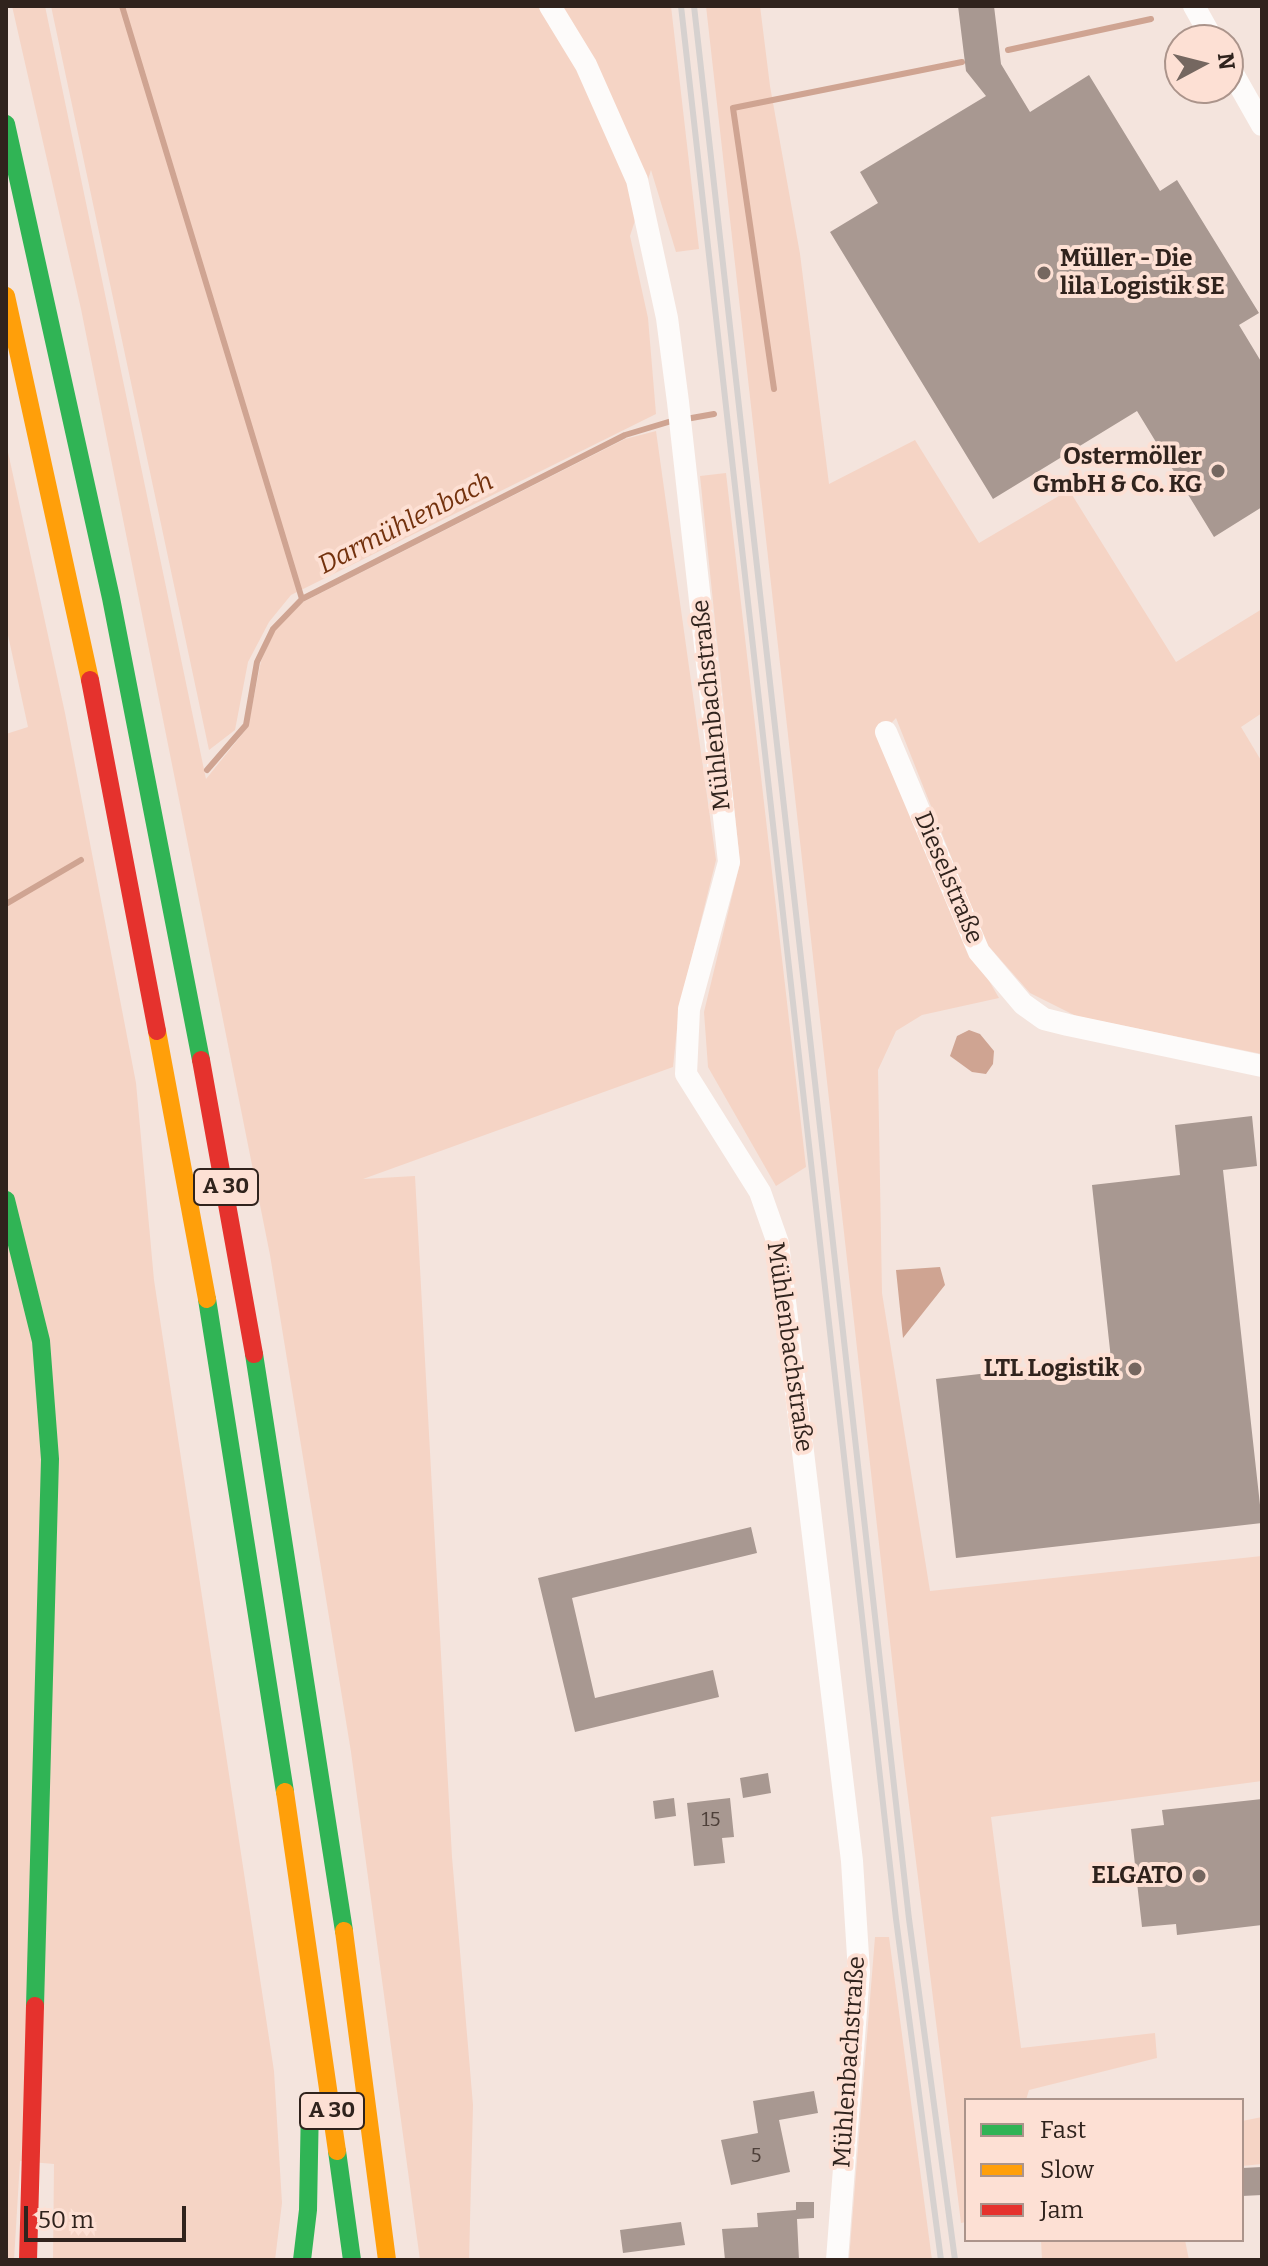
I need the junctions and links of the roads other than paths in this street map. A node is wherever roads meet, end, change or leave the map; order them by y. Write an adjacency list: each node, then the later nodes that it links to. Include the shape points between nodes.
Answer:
1 (550, 6): 16 (street, Mühlenbachstraße, via 586,65 637,180 667,318 682,432 729,862 689,1009 686,1074 760,1192 778,1243 852,1861 859,1972)
2 (1194, 6): 3 (street)
3 (1204, 24)
4 (1244, 93): 6 (street)
5 (6, 124): 15 (main road, A 30, via 111,598 240,1264 337,1874)
6 (1262, 125)
7 (6, 296): 11 (main road, A 30, via 75,604 183,1160)
8 (886, 732): 9 (street, Dieselstraße, via 979,952 1023,1004 1044,1019)
9 (1262, 1066)
10 (6, 1200): 12 (main road, via 41,1341 50,1459)
11 (312, 1962): 13 (main road, via 308,2210); 14 (main road, A 30)
12 (28, 2260)
13 (302, 2260)
14 (352, 2260)
15 (387, 2260)
16 (837, 2260)

